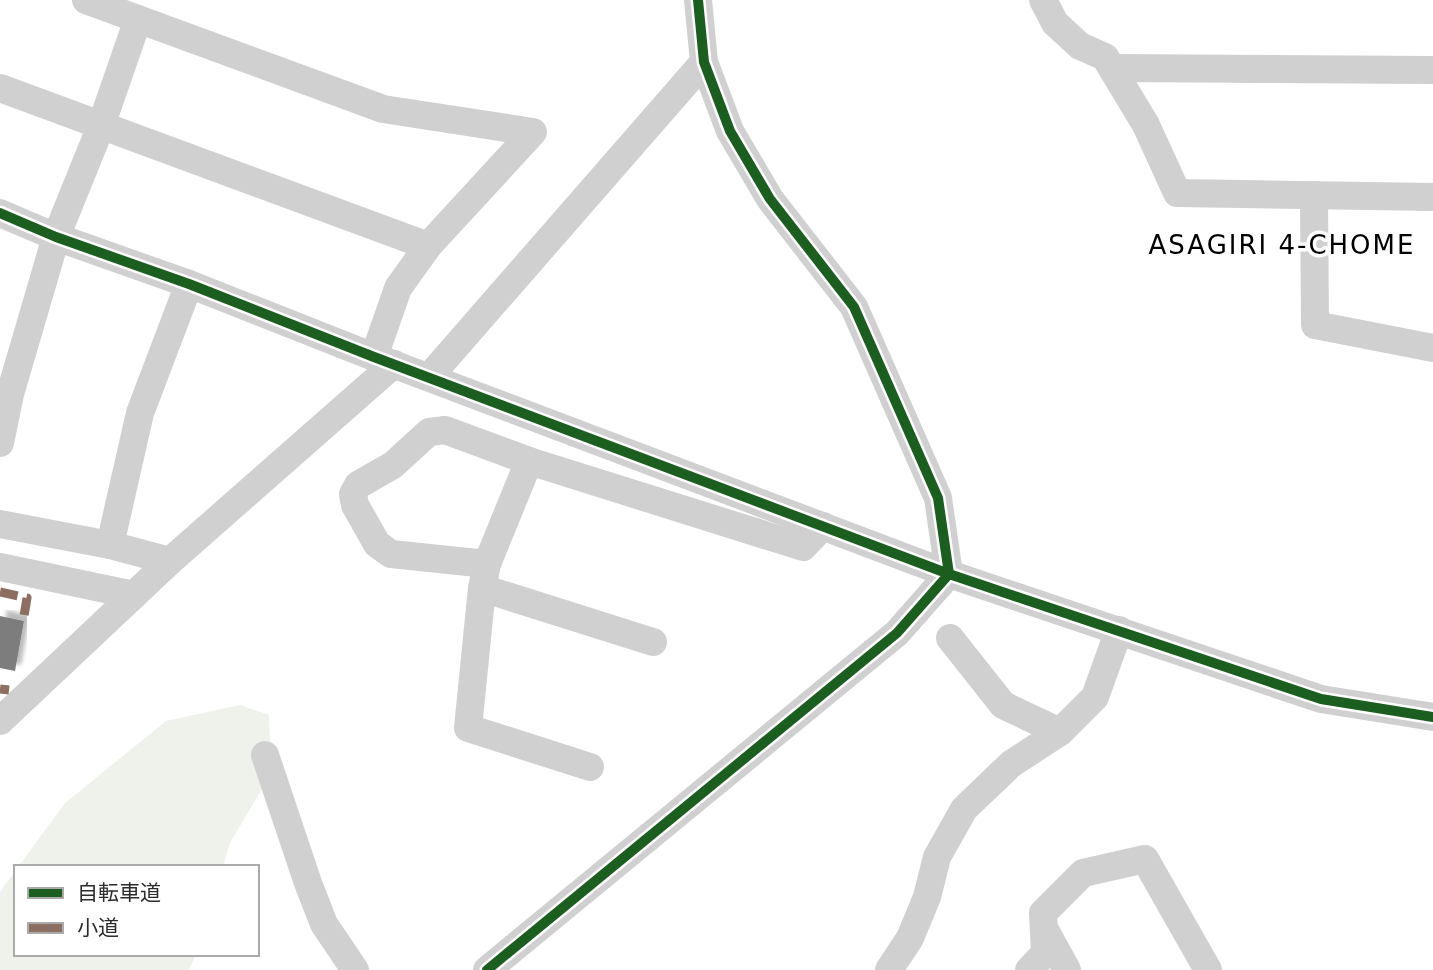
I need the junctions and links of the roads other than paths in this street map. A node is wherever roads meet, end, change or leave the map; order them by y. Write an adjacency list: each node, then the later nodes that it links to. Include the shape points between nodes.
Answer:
1 (86, 0): 4 (street)
2 (698, 0): 5 (street)
3 (1043, 0): 6 (street, via 1055,23 1080,46 1105,57)
4 (138, 19): 9 (street); 14 (street, via 383,108 533,132)
5 (704, 62): 18 (street); 26 (street, via 730,131 770,199 854,307 939,498)
6 (1112, 68): 7 (street); 10 (street, via 1146,125 1177,193)
7 (1433, 70)
8 (0, 89): 9 (street)
9 (101, 126): 13 (street); 14 (street)
10 (1314, 196): 11 (street); 16 (street, via 1315,325)
11 (1433, 197)
12 (0, 213): 13 (street)
13 (56, 237): 15 (street); 19 (street)
14 (428, 246): 17 (street, via 398,288)
15 (189, 284): 17 (street); 23 (street, via 140,413)
16 (1433, 348)
17 (384, 360): 18 (street); 24 (street)
18 (430, 376): 22 (street)
19 (0, 443)
20 (529, 461): 22 (street, via 803,547); 27 (street); 27 (street, via 445,430 429,432 393,465 358,485 353,494 377,544 391,554)
21 (0, 524): 23 (street)
22 (823, 526): 26 (street)
23 (110, 545): 24 (street)
24 (170, 561): 28 (street)
25 (0, 567): 28 (street)
26 (949, 574): 29 (street); 39 (street, via 898,633)
27 (484, 576): 31 (street); 36 (street, via 468,729)
28 (134, 595): 32 (street)
29 (1119, 631): 33 (street, via 1321,699); 34 (street, via 1095,697)
30 (950, 638): 34 (street, via 1003,705)
31 (653, 642)
32 (0, 721)
33 (1431, 722)
34 (1060, 732): 40 (street, via 1011,765 964,810 937,857 910,938)
35 (265, 755): 38 (street, via 324,924)
36 (590, 766)
37 (1044, 928): 41 (street, via 1045,953); 42 (street); 43 (street, via 1043,913 1083,873 1145,859)
38 (355, 970)
39 (487, 970)
40 (889, 970)
41 (1029, 970)
42 (1067, 970)
43 (1208, 970)

